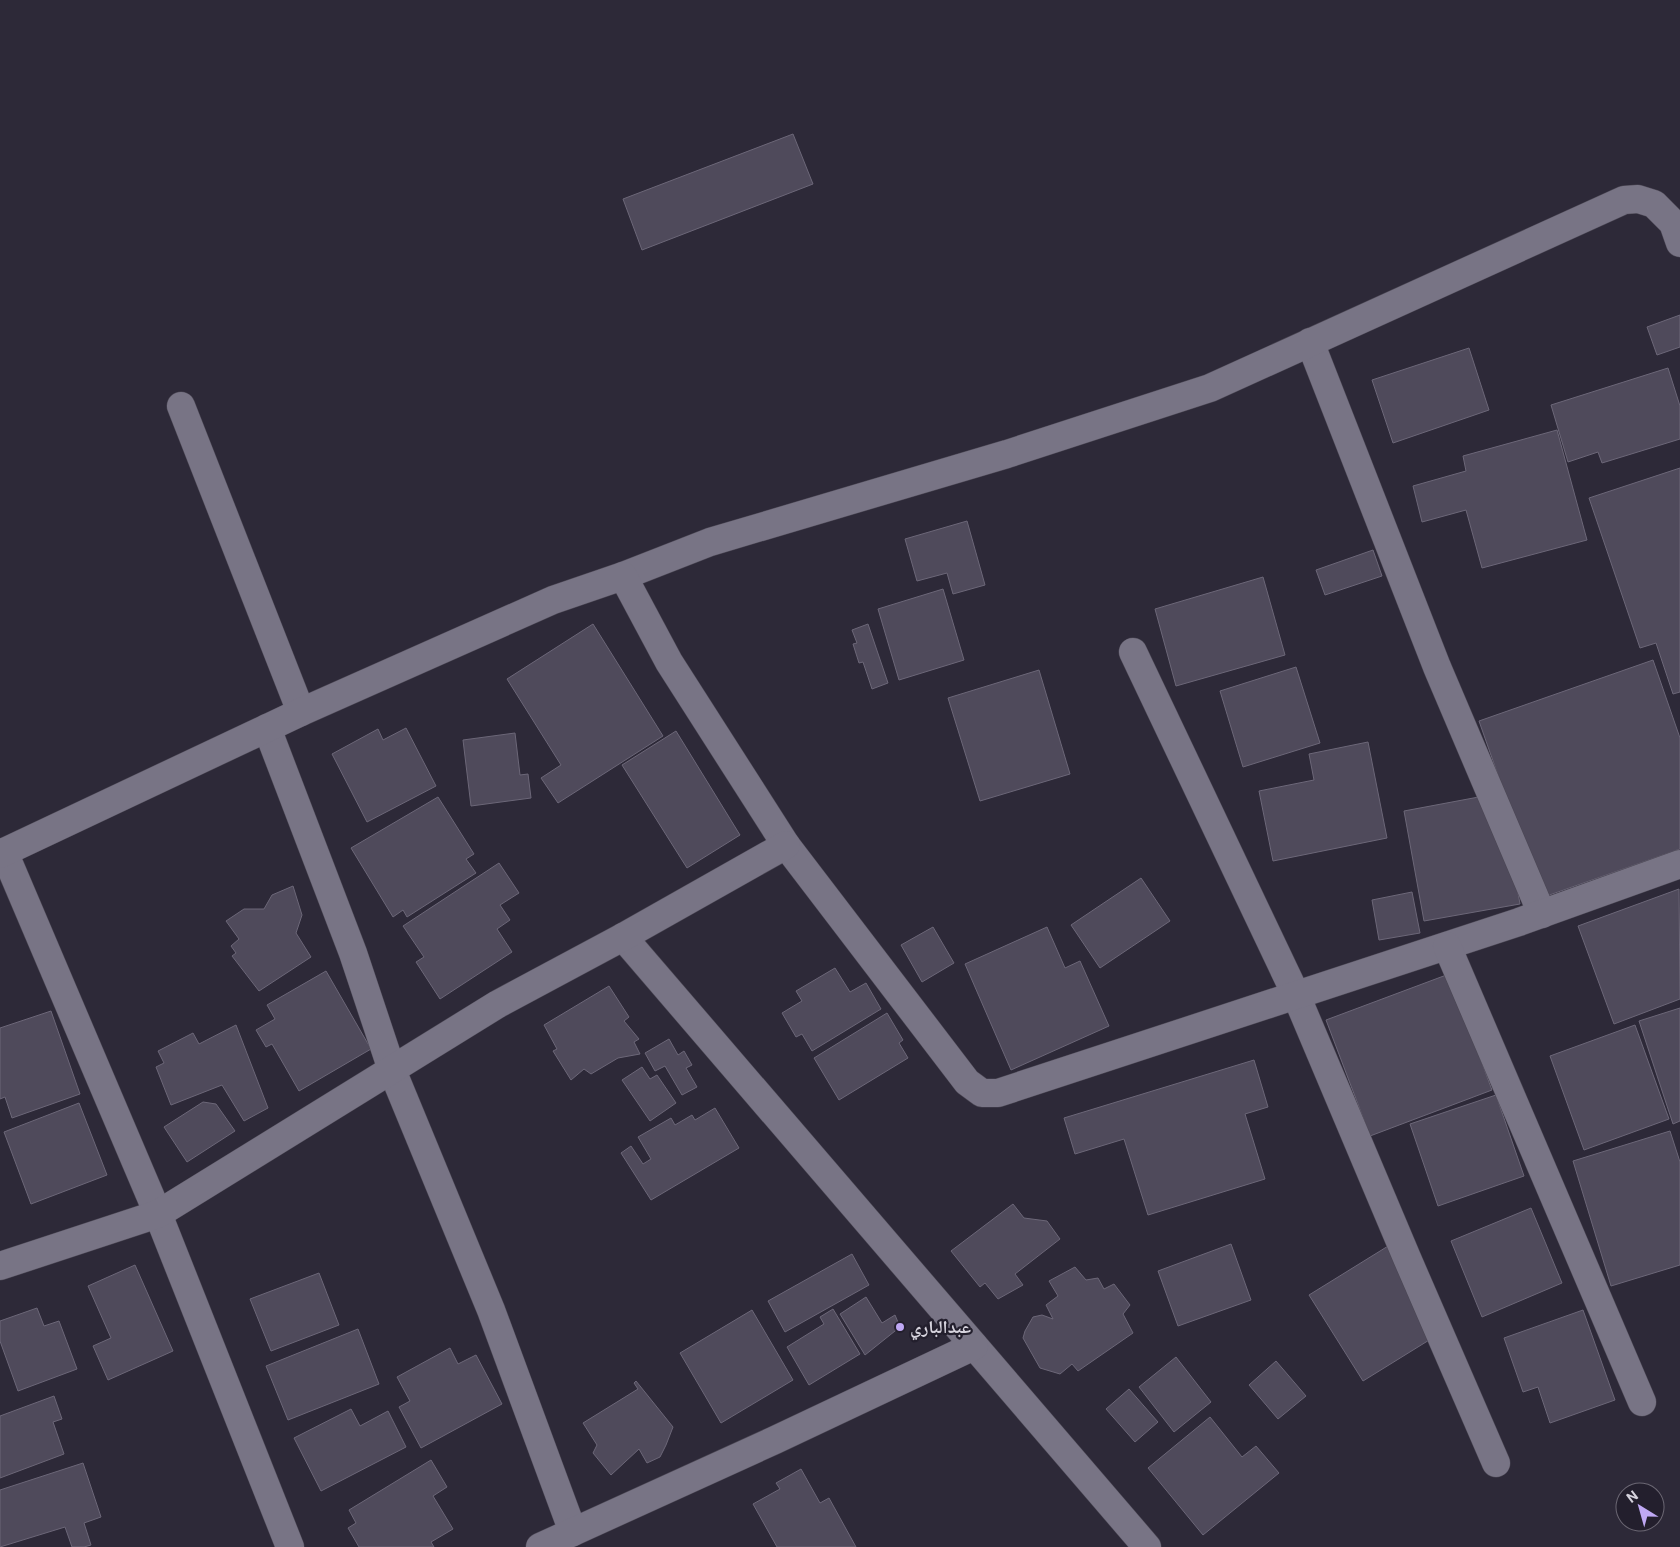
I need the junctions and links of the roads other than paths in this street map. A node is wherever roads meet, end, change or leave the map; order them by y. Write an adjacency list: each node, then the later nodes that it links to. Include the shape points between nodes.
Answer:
1 (1680, 243): 2 (street, via 1672,223 1654,204 1638,199 1624,200)
2 (1310, 342): 4 (street, via 1210,388 1007,454 710,542); 11 (street, via 1437,667)
3 (182, 406): 6 (street)
4 (623, 576): 6 (street, via 554,600); 8 (street, via 669,662)
5 (1133, 652): 14 (street)
6 (301, 712): 7 (street)
7 (266, 728): 9 (street); 15 (street, via 353,953)
8 (786, 844): 12 (street); 14 (street, via 962,1076 982,1093 998,1093)
9 (2, 853): 16 (street)
10 (1680, 864): 11 (street)
11 (1542, 914): 13 (street)
12 (623, 937): 15 (street, via 498,1004); 18 (street)
13 (1447, 946): 14 (street); 19 (street)
14 (1296, 995): 20 (street)
15 (392, 1070): 16 (street); 21 (street, via 491,1310)
16 (158, 1214): 17 (street); 22 (street)
17 (0, 1266)
18 (974, 1346): 21 (street); 24 (street)
19 (1642, 1402)
20 (1496, 1462)
21 (573, 1532): 23 (street)
22 (290, 1547)
23 (540, 1547)
24 (1147, 1547)

